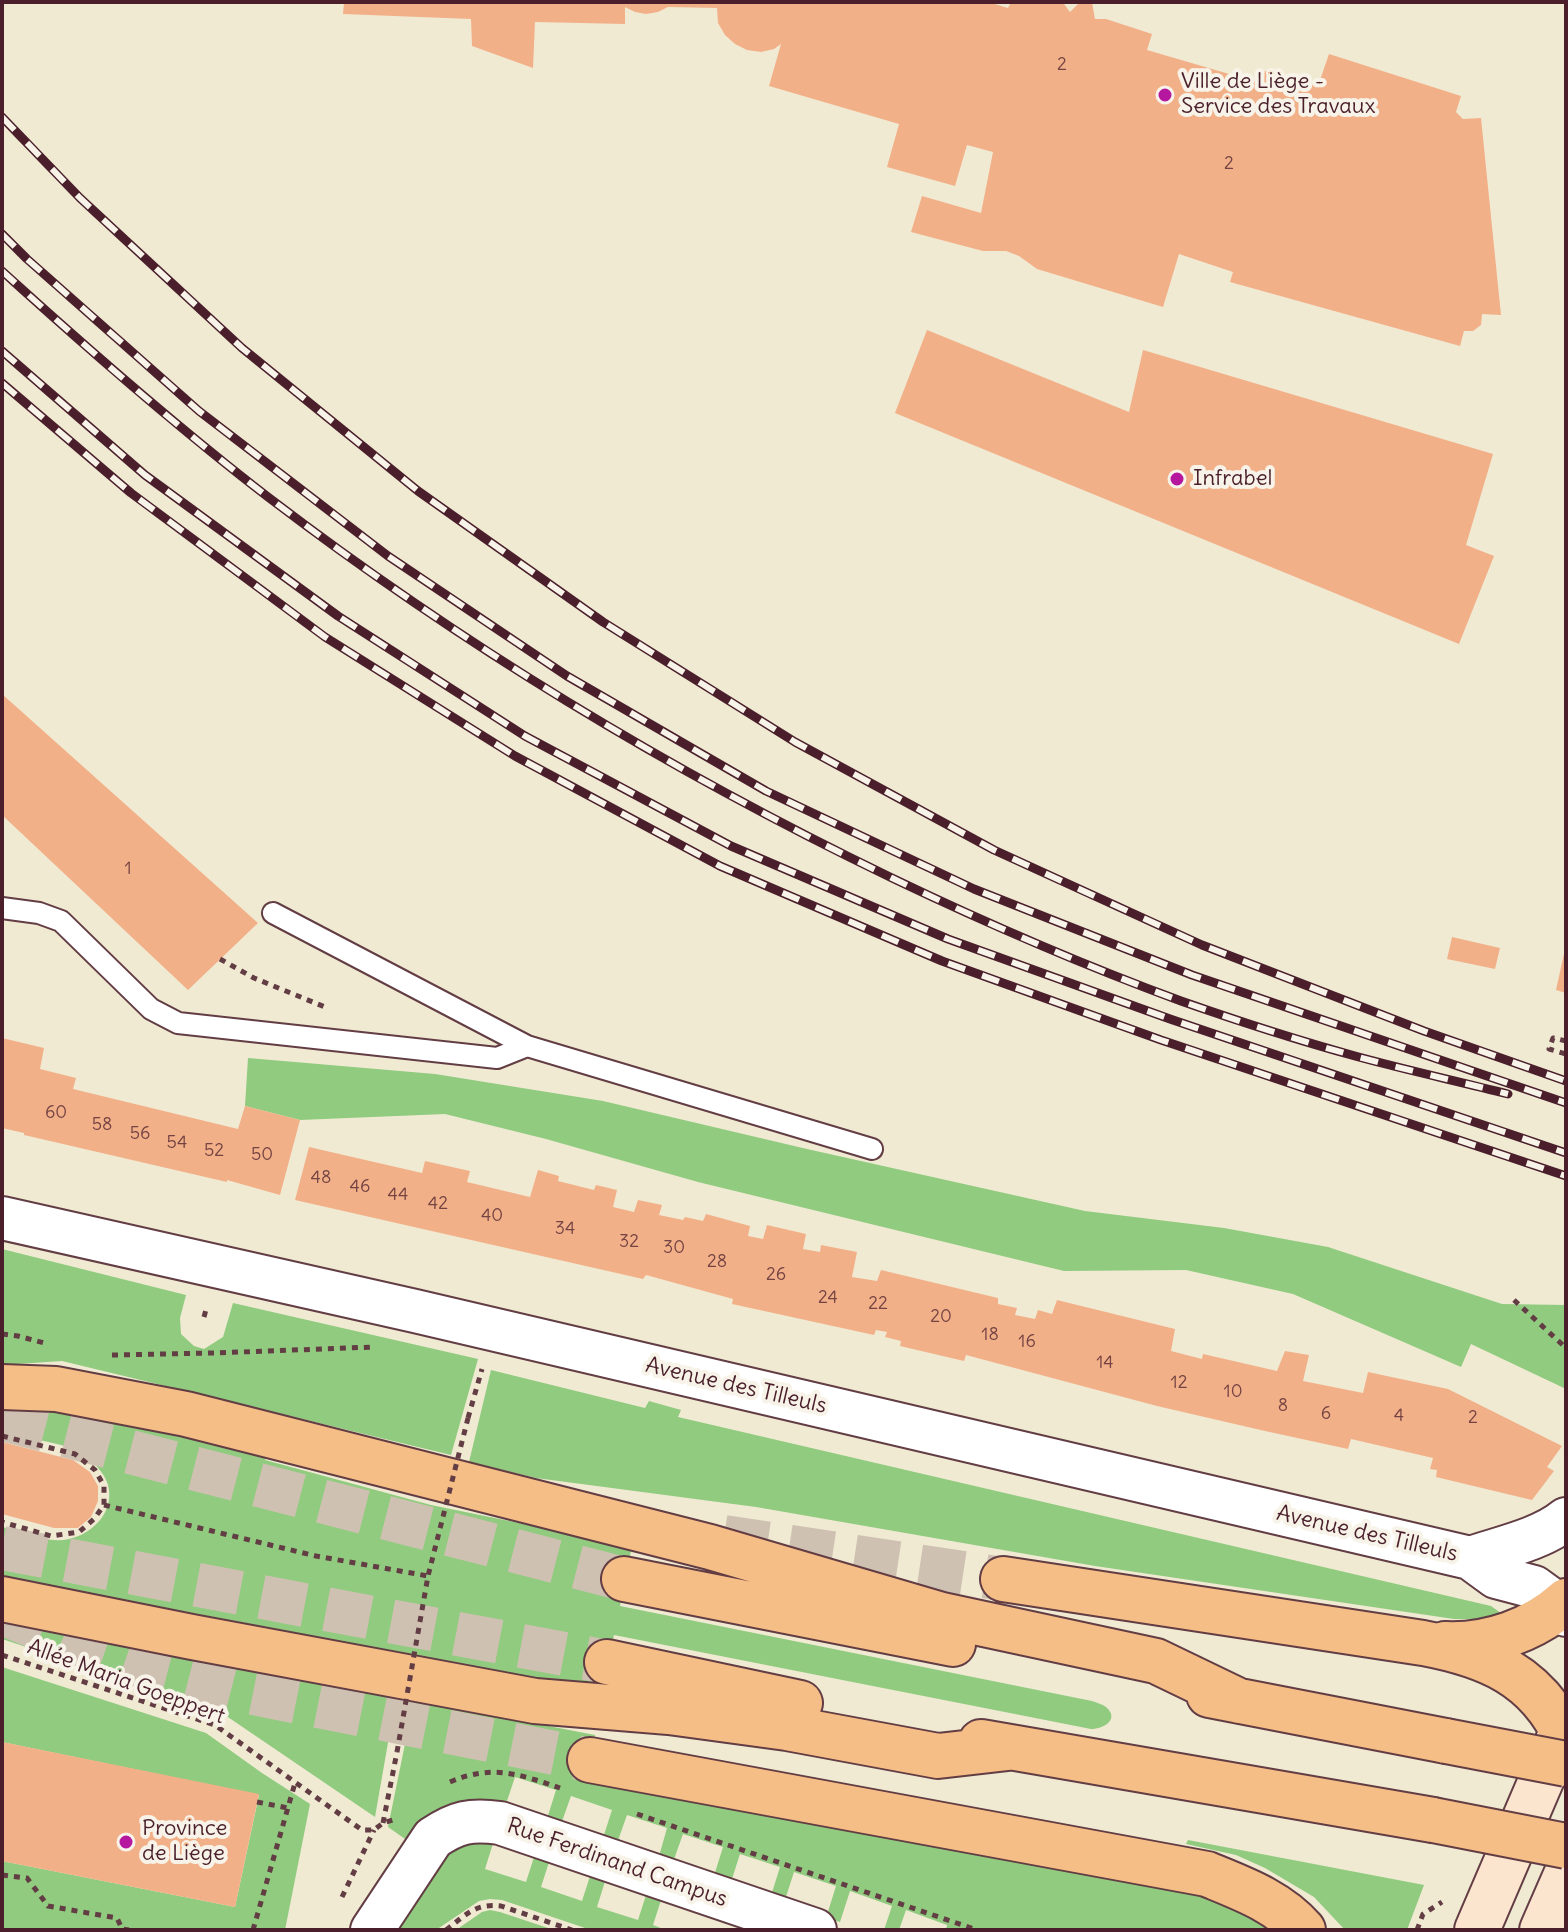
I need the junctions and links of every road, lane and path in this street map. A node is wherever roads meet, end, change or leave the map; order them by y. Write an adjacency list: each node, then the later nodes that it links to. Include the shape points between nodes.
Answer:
1 (2, 908): 6 (lane, via 61,921 151,1009 178,1023 497,1058)
2 (273, 913): 6 (lane)
3 (220, 959): 4 (path)
4 (326, 1008)
5 (1566, 1041): 7 (path, via 1553,1038 1549,1049)
6 (527, 1046): 8 (lane)
7 (1566, 1054)
8 (872, 1149)
9 (2, 1218): 11 (street, Avenue des Tilleuls)
10 (1514, 1300): 15 (path)
11 (415, 1311): 12 (street, Avenue des Tilleuls); 16 (path, via 396,1346)
12 (491, 1329): 22 (street, Avenue des Tilleuls); 23 (path, bridge)
13 (2, 1334): 14 (path)
14 (52, 1346)
15 (1566, 1348)
16 (107, 1355)
17 (2, 1387): 31 (highway, via 56,1389 186,1414 710,1547 942,1615 1156,1661)
18 (2, 1436): 19 (path, via 75,1454 95,1470 104,1486)
19 (104, 1505): 21 (path, via 79,1532 51,1536); 23 (path, via 316,1556)
20 (1566, 1519): 22 (street, Avenue des Tilleuls, via 1523,1541)
21 (2, 1522)
22 (1470, 1558): 27 (street, Avenue des Tilleuls, via 1496,1577 1534,1587)
23 (428, 1576): 38 (path, bridge, via 383,1823)
24 (624, 1579): 31 (highway)
25 (1003, 1579): 28 (highway)
26 (2, 1599): 33 (highway, via 535,1701 787,1728 938,1756)
27 (1564, 1607): 28 (highway, via 1502,1637)
28 (1423, 1643): 32 (highway, via 1465,1652 1510,1672 1542,1699)
29 (2, 1655): 35 (path, Allée Maria Goeppert, via 215,1725)
30 (607, 1662): 33 (highway)
31 (1239, 1701): 32 (highway, bridge, via 1446,1741)
32 (1565, 1738): 50 (main road)
33 (1008, 1748): 39 (highway, bridge)
34 (590, 1760): 49 (highway, via 1207,1874 1251,1891)
35 (295, 1783): 37 (path); 38 (path, Allée Maria Goeppert, via 362,1830)
36 (257, 1802): 37 (path)
37 (288, 1808): 44 (path)
38 (374, 1830): 42 (path)
39 (1566, 1846)
40 (2, 1875): 43 (path, via 27,1878 48,1906 117,1918 122,1929)
41 (1566, 1875): 51 (main road)
42 (339, 1902)
43 (129, 1930)
44 (253, 1930)
45 (372, 1930): 48 (street, Rue Ferdinand Campus, via 433,1838 479,1820)
46 (446, 1930): 47 (path, via 480,1906 490,1905)
47 (572, 1930)
48 (815, 1930)
49 (1303, 1930)
50 (1477, 1930)
51 (1542, 1930)

